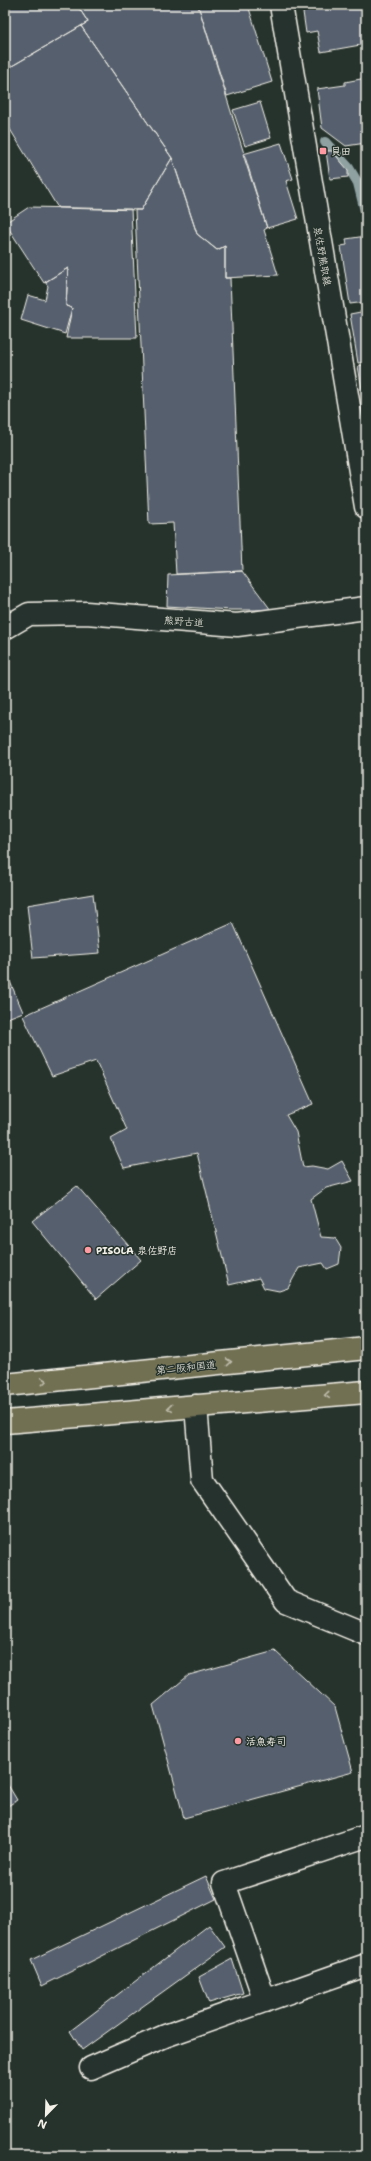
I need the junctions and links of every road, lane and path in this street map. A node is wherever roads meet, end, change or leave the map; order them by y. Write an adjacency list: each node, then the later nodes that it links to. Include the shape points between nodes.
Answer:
1 (280, 5): 2 (street, 泉佐野熊取線)
2 (366, 507)
3 (366, 608): 4 (street, 熊野古道, via 237,625 86,613 29,614)
4 (5, 628)
5 (366, 1348): 6 (highway, 第二阪和国道, one-way to 5)
6 (5, 1385)
7 (366, 1392): 8 (highway, one-way to 8)
8 (196, 1406): 9 (highway, one-way to 9); 10 (street, via 202,1480 286,1601)
9 (5, 1422)
10 (366, 1634)
11 (366, 1836): 13 (street, via 224,1884)
12 (366, 1965): 13 (street)
13 (265, 2001): 14 (street, via 165,2036)
14 (91, 2068)

